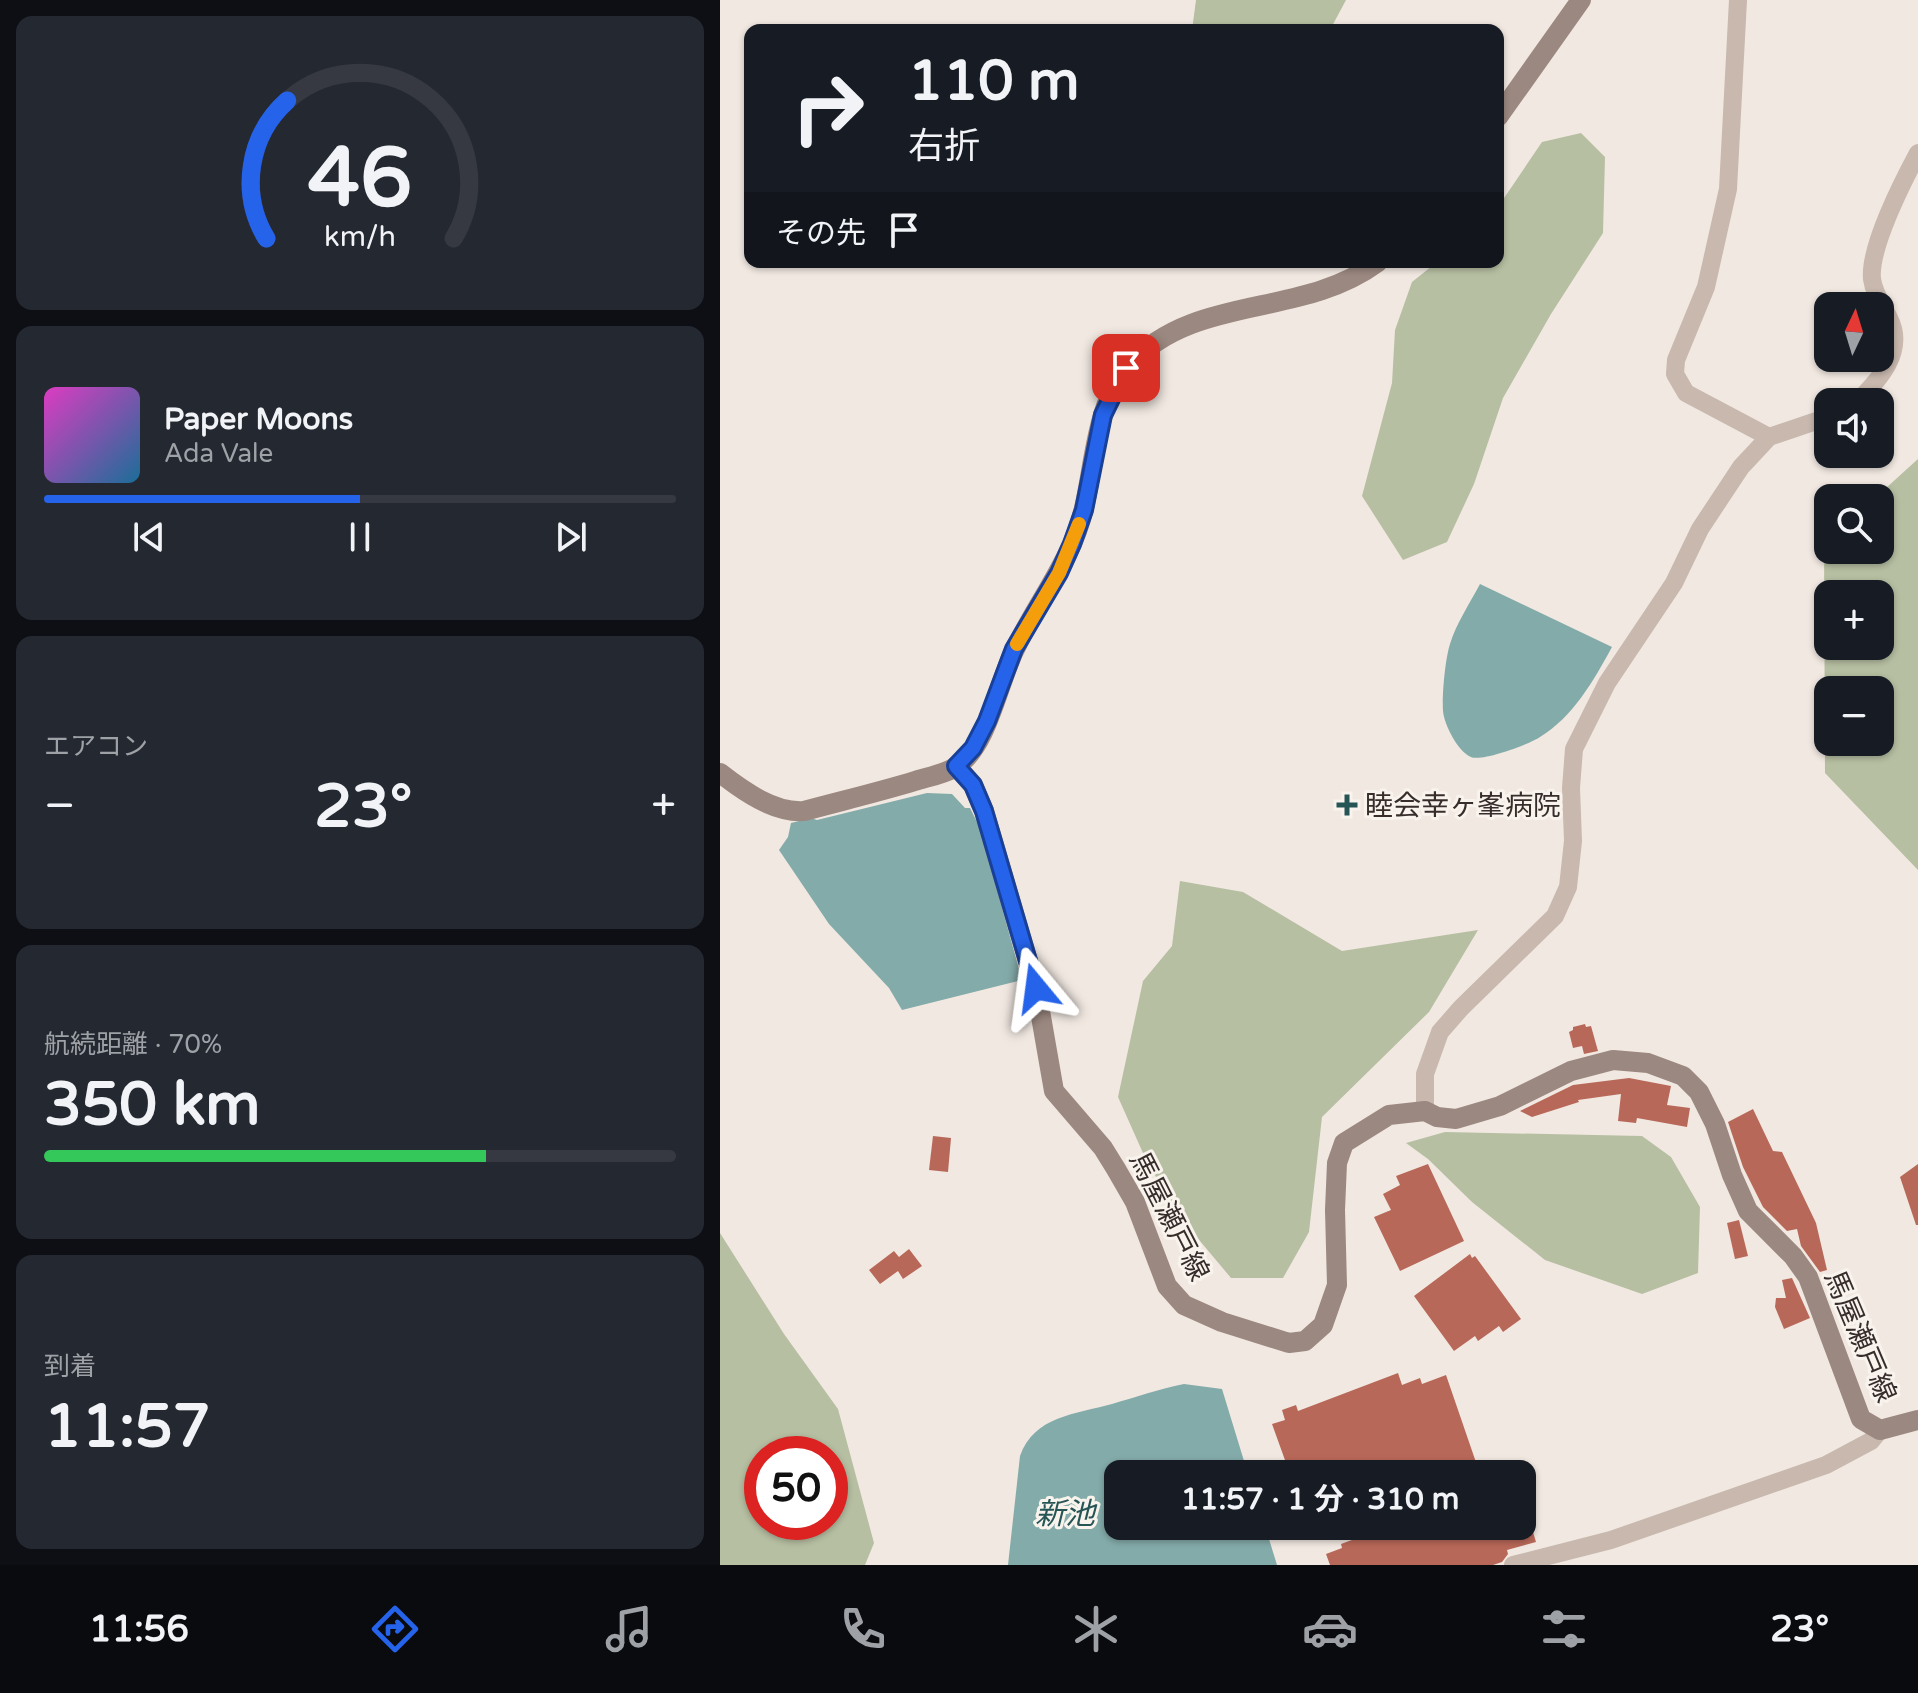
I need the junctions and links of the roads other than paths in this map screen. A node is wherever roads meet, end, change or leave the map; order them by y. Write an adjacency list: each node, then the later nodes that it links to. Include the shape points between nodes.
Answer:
1 (1581, 0): 3 (main road)
2 (1738, 0): 8 (street, via 1728,189 1706,287 1675,374 1686,393)
3 (1504, 109)
4 (1918, 153): 6 (street, via 1881,236 1874,265 1876,294 1896,337 1893,358)
5 (1370, 268): 9 (main road, via 1328,290 1166,333 1126,368 1103,415 1072,544 1014,649 973,748)
6 (1868, 388)
7 (1814, 422): 8 (street)
8 (1769, 437): 11 (street, via 1741,467 1700,529 1674,583 1600,696 1574,749 1568,887 1555,916 1440,1032 1425,1074)
9 (956, 766): 10 (main road, via 790,812); 11 (main road, 馬屋瀬戸線, via 973,785 984,811 1036,988 1054,1091 1116,1169 1135,1202 1167,1286 1184,1305 1289,1343 1305,1341 1323,1325 1337,1285 1337,1163 1344,1143 1389,1115)
10 (720, 773)
11 (1425, 1111): 13 (main road, 馬屋瀬戸線, via 1456,1119 1500,1106 1571,1071 1613,1060 1648,1063 1683,1076 1699,1092 1715,1124 1748,1211 1808,1277 1855,1408 1861,1419)
12 (1918, 1420): 13 (main road, 馬屋瀬戸線)
13 (1880, 1430): 14 (street, via 1871,1441 1826,1465 1611,1540)
14 (1513, 1565)

